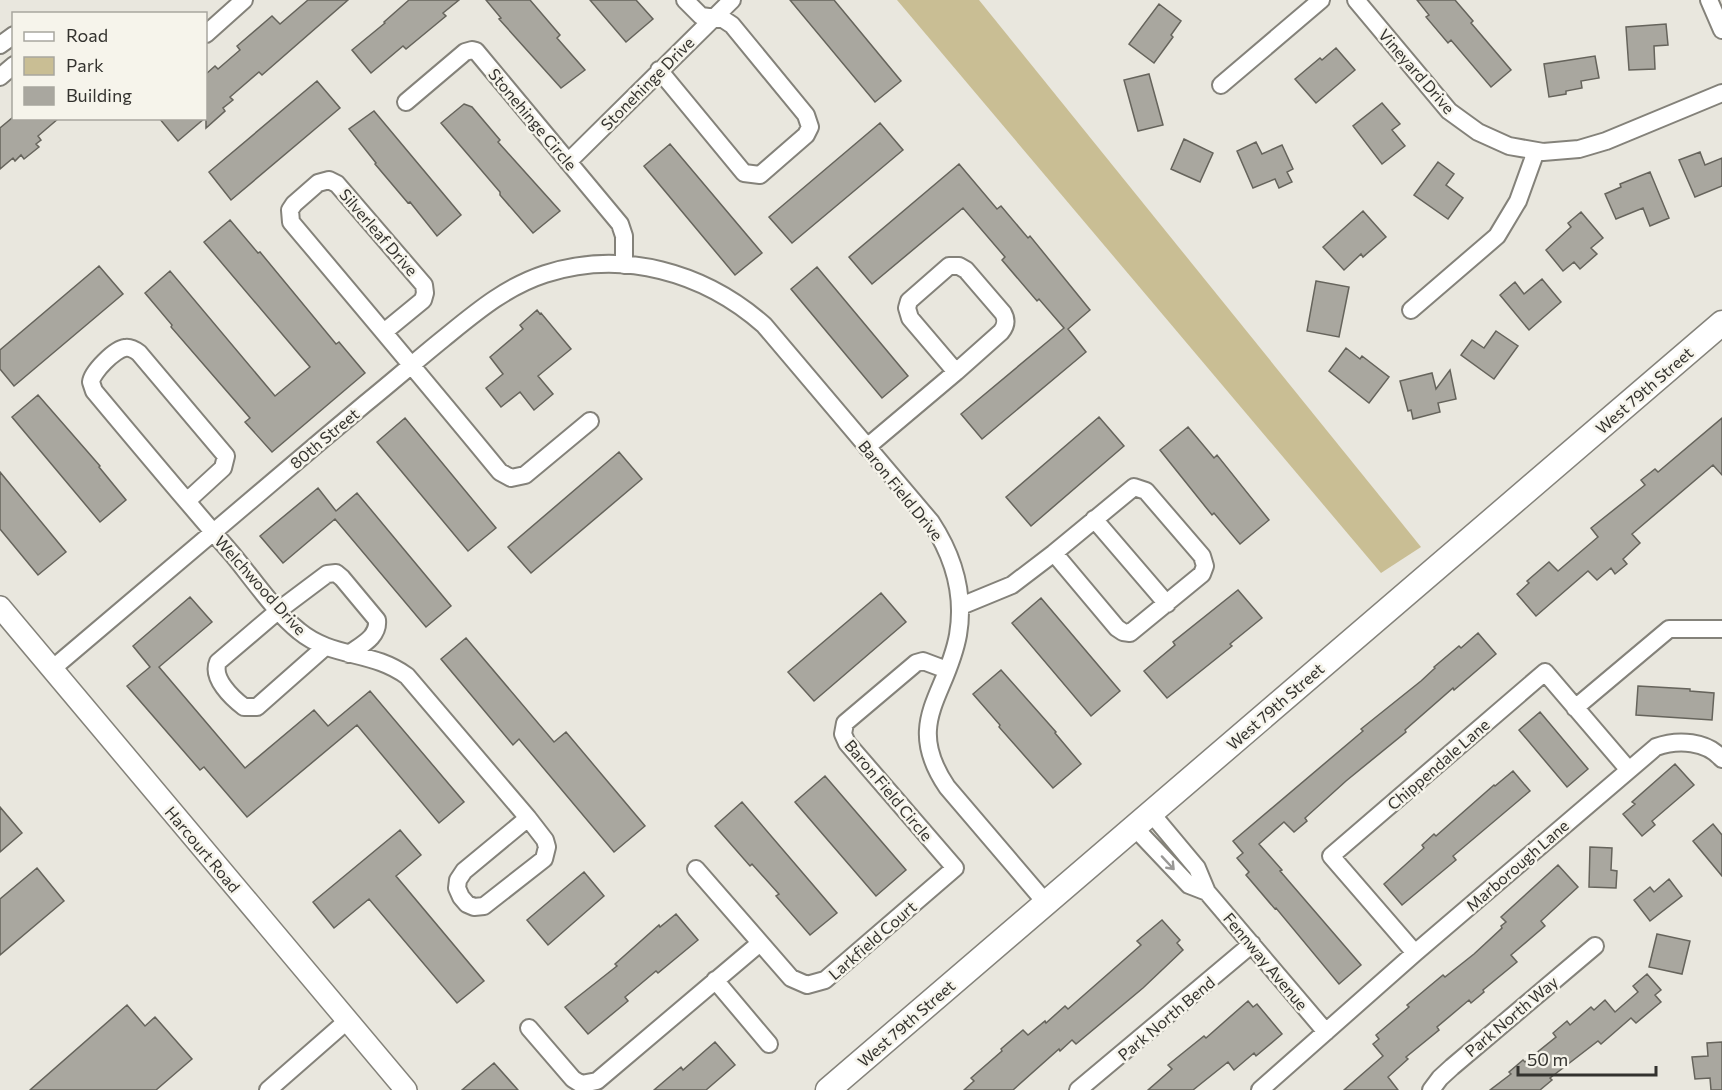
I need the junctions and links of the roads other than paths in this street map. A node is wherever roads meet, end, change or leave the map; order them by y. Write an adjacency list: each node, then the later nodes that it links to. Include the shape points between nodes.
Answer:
1 (244, 0): 9 (street)
2 (685, 0): 7 (street)
3 (732, 0): 7 (street, Stonehinge Drive)
4 (1321, 0): 15 (street)
5 (1356, 0): 18 (street, Vineyard Drive, via 1455,117 1493,140)
6 (1709, 0): 8 (street)
7 (707, 16): 13 (street, Stonehinge Drive); 13 (street, via 732,25 806,115 810,126 806,135 760,175 744,173)
8 (1722, 30)
9 (207, 32)
10 (12, 36): 11 (street)
11 (0, 45)
12 (12, 67): 14 (street)
13 (659, 70): 19 (street, Stonehinge Drive)
14 (0, 77)
15 (1221, 85)
16 (1722, 93): 18 (street, Vineyard Drive, via 1606,141 1571,150)
17 (406, 102): 19 (street, Stonehinge Circle, via 465,52 476,51)
18 (1536, 151): 21 (street, via 1518,201 1497,236)
19 (568, 162): 20 (street, Stonehinge Circle, via 620,224)
20 (624, 265): 24 (street, 80th Street, via 572,268 522,283 484,305); 27 (street, Baron Field Drive, via 658,269 699,282 743,307 775,337)
21 (1411, 310)
22 (1722, 322): 45 (main road, West 79th Street)
23 (384, 332): 23 (street, Silverleaf Drive, via 291,222 294,204 324,180 337,184 424,285 423,300); 24 (street, Silverleaf Drive)
24 (412, 365): 26 (street, Silverleaf Drive, via 506,477 525,475); 30 (street, 80th Street)
25 (956, 372): 25 (street, via 1001,332 1005,320 966,270 954,265 909,301 907,308 910,318); 27 (street)
26 (590, 421)
27 (867, 447): 33 (street, Baron Field Drive, via 941,537 957,576)
28 (187, 501): 28 (street, Welchwood Drive, via 92,386 95,371 122,349 139,353 226,456 224,468); 30 (street, Welchwood Drive)
29 (1094, 519): 31 (street); 32 (street); 32 (street, via 1130,489 1140,487 1146,491 1205,562 1202,574)
30 (213, 532): 35 (street, Welchwood Drive); 39 (street, 80th Street)
31 (1054, 553): 32 (street, via 1123,632 1135,631); 33 (street, via 1012,585)
32 (1167, 604)
33 (961, 606): 40 (street, Baron Field Drive, via 958,636)
34 (0, 607): 39 (street, Harcourt Road)
35 (279, 610): 37 (street, Welchwood Drive, via 298,630); 37 (street, via 218,662 219,679 239,703 257,707); 38 (street, via 323,576 339,575 377,623 376,632)
36 (1722, 629): 41 (street, via 1669,629)
37 (325, 647): 38 (street, Welchwood Drive)
38 (349, 654): 44 (street, Welchwood Drive, via 380,660 407,676)
39 (52, 669): 54 (street, Harcourt Road)
40 (947, 670): 46 (street, Baron Field Circle, via 923,661 916,663 845,723 843,730 847,743); 48 (street, Baron Field Drive, via 929,717 929,743 935,768)
41 (1575, 708): 43 (street, Chippendale Lane); 52 (street, Chippendale Lane, via 1545,672 1332,856)
42 (1722, 759): 43 (street, Marborough Lane, via 1705,746 1668,742)
43 (1628, 769): 52 (street, Marborough Lane)
44 (528, 818): 44 (street, Welchwood Drive, via 464,871 458,880 459,893 467,904 489,904 544,859 545,840)
45 (1142, 820): 48 (main road, West 79th Street); 50 (street, Fennway Avenue, via 1197,868 1207,892)
46 (955, 868): 49 (street, Larkfield Court, via 816,984 803,984 791,978)
47 (696, 869): 49 (street, Larkfield Court)
48 (1046, 903): 60 (main road, West 79th Street)
49 (760, 943): 53 (street)
50 (1252, 944): 56 (street, Fennway Avenue); 61 (street, Park North Bend)
51 (1595, 946): 63 (street, Park North Way, via 1452,1067)
52 (1415, 953): 56 (street, Marborough Lane)
53 (715, 980): 55 (street, via 593,1082 573,1079); 57 (street)
54 (348, 1020): 58 (street); 59 (street, Harcourt Road)
55 (529, 1028)
56 (1326, 1032): 62 (street, Marborough Lane)
57 (770, 1044)
58 (268, 1090)
59 (406, 1090)
60 (828, 1090)
61 (1078, 1090)
62 (1260, 1090)
63 (1431, 1090)

